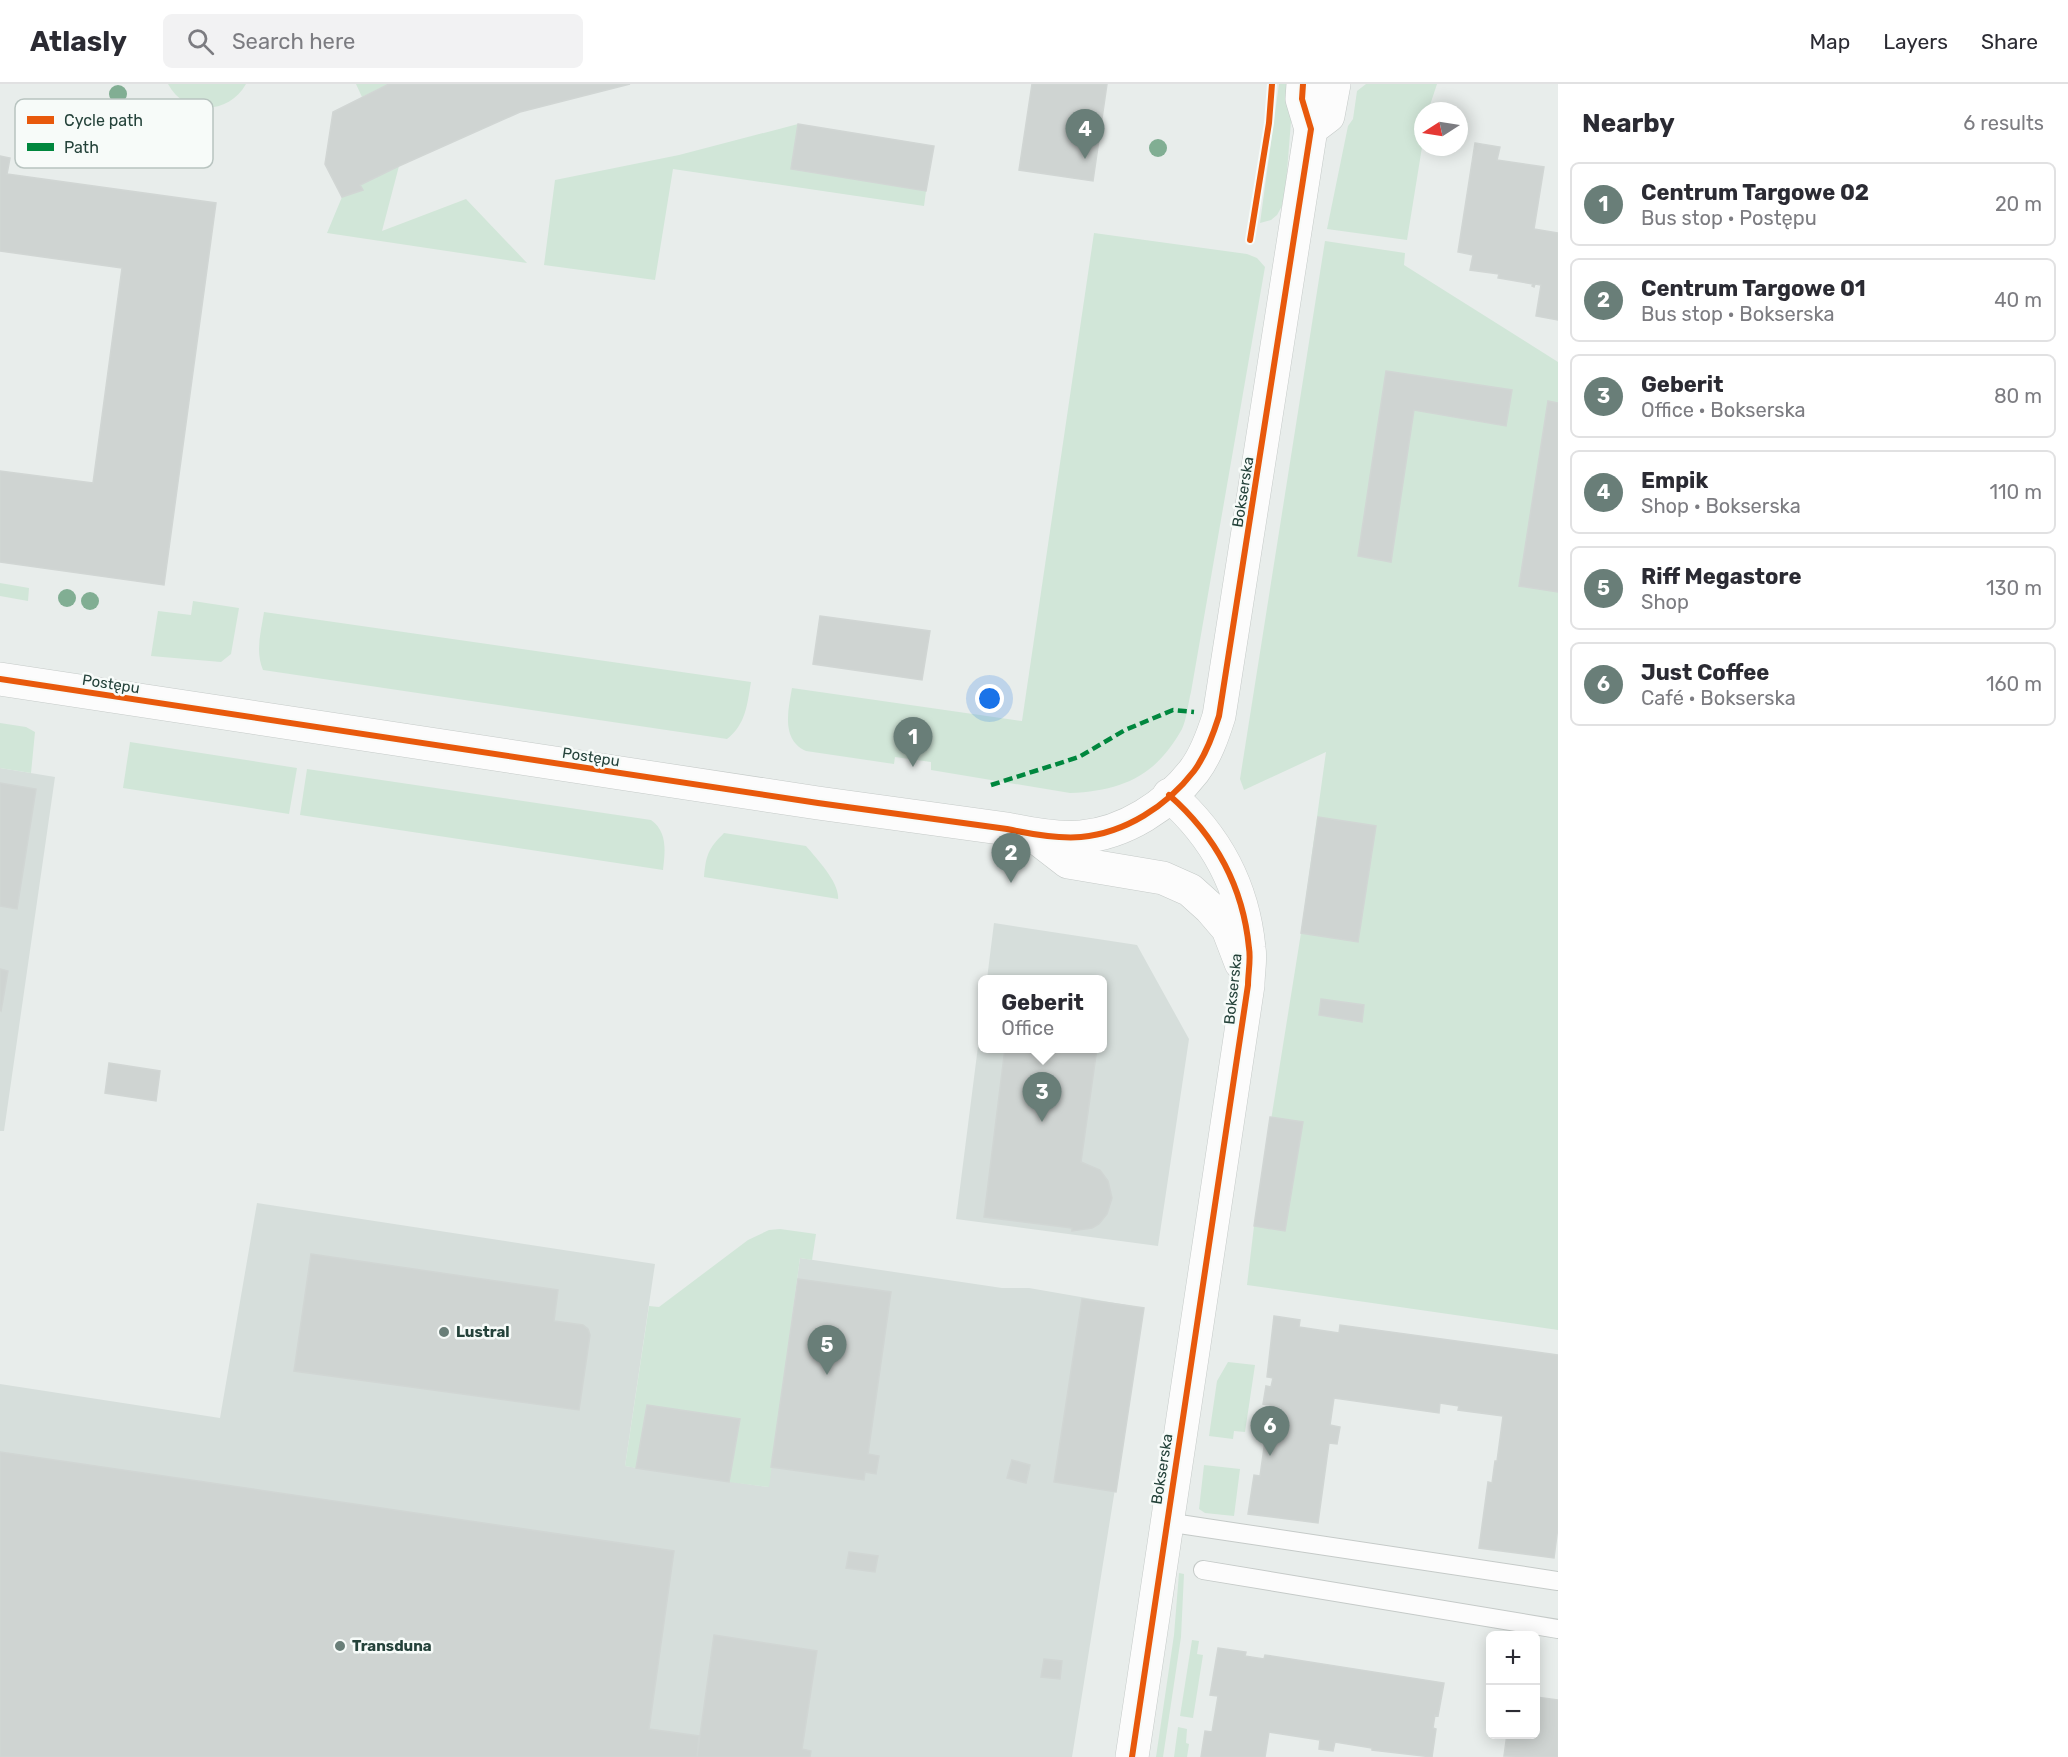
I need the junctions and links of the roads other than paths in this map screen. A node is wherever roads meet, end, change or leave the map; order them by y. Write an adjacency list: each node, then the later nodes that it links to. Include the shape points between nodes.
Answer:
1 (1303, 84): 3 (street, Bokserska, via 1302,99)
2 (1334, 84): 3 (street, via 1328,116)
3 (1311, 129): 5 (street, Bokserska, via 1219,716 1194,771)
4 (0, 679): 6 (street, Postępu)
5 (1169, 795): 6 (street, Postępu, via 1142,818 1112,831 1080,837); 7 (street, Bokserska, via 1190,813 1214,843 1232,878 1244,912 1250,950)
6 (1033, 835): 7 (street, Bokserska, via 1068,862 1163,878 1190,890 1228,929)
7 (1248, 985): 8 (street, Bokserska)
8 (1166, 1522): 10 (lane); 12 (street, Bokserska)
9 (1203, 1570): 11 (lane)
10 (1558, 1581)
11 (1558, 1629)
12 (1132, 1757)

